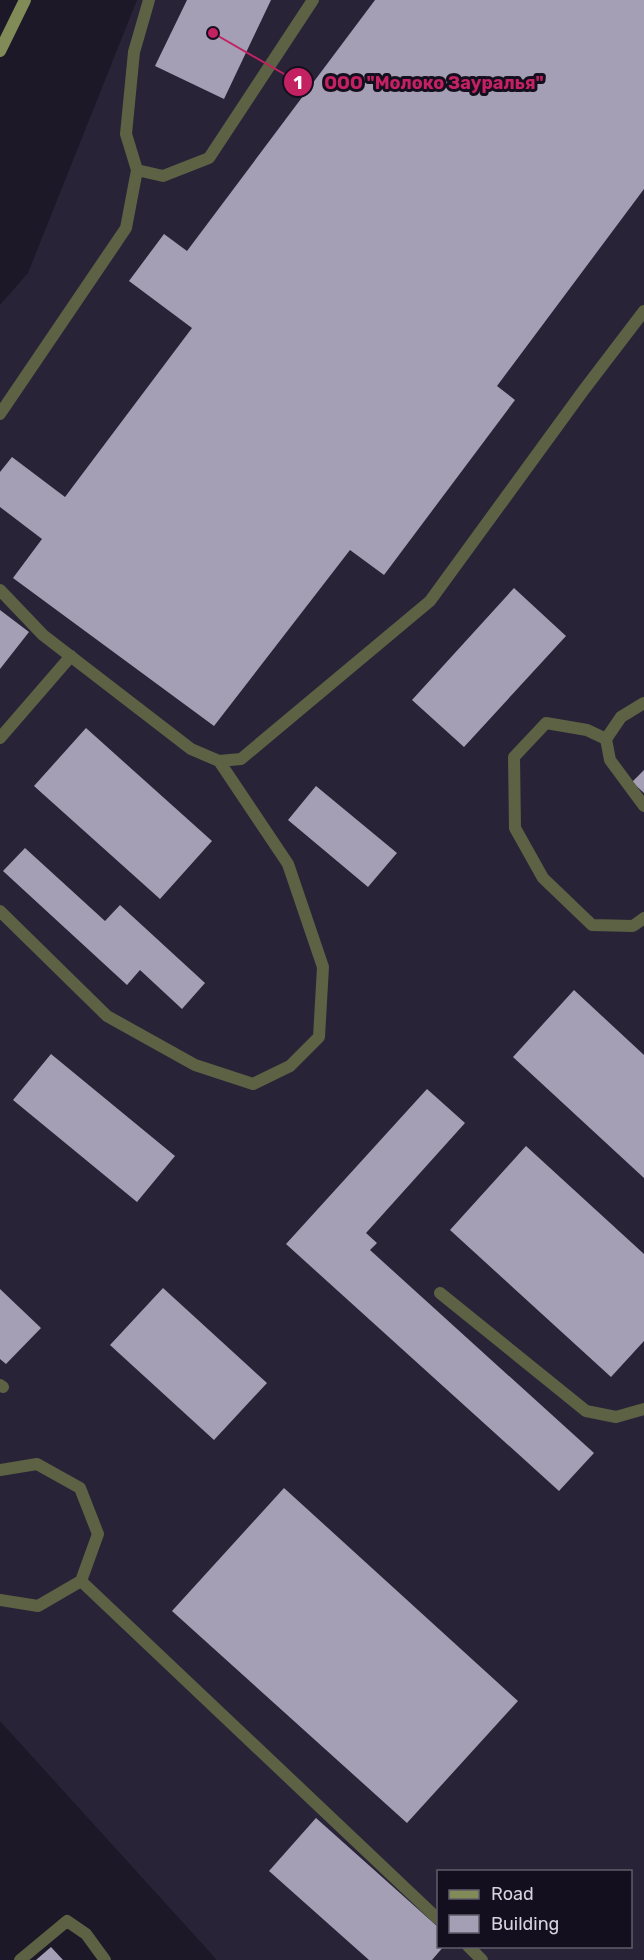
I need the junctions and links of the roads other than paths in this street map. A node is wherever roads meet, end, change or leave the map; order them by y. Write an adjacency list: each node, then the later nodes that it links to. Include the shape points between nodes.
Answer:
1 (25, 0): 4 (street)
2 (149, 0): 5 (lane, via 134,52 126,134)
3 (313, 0): 5 (lane, via 208,158 163,177)
4 (0, 51)
5 (137, 170): 7 (lane, via 126,228)
6 (644, 311): 13 (lane, via 430,601 241,759)
7 (0, 414)
8 (0, 590): 9 (lane, via 43,635)
9 (71, 656): 11 (lane); 13 (lane, via 191,749)
10 (644, 703): 12 (lane, via 621,717)
11 (0, 738)
12 (606, 740): 14 (lane, via 610,760); 16 (lane, via 587,730 546,723 514,757 515,828 543,878 592,925 633,926)
13 (219, 761): 15 (lane, via 288,864 323,967 319,1037 290,1066 253,1084 195,1065 107,1016)
14 (644, 806)
15 (0, 912)
16 (644, 918)
17 (440, 1293): 18 (lane, via 586,1411 616,1417)
18 (644, 1409)
19 (0, 1470): 20 (lane, via 37,1464 80,1488 98,1534)
20 (81, 1581): 21 (lane, via 39,1606); 22 (lane)
21 (0, 1600)
22 (437, 1918)
23 (469, 1948): 26 (lane)
24 (20, 1960): 25 (lane, via 67,1921 86,1934)
25 (105, 1960)
26 (482, 1960)

